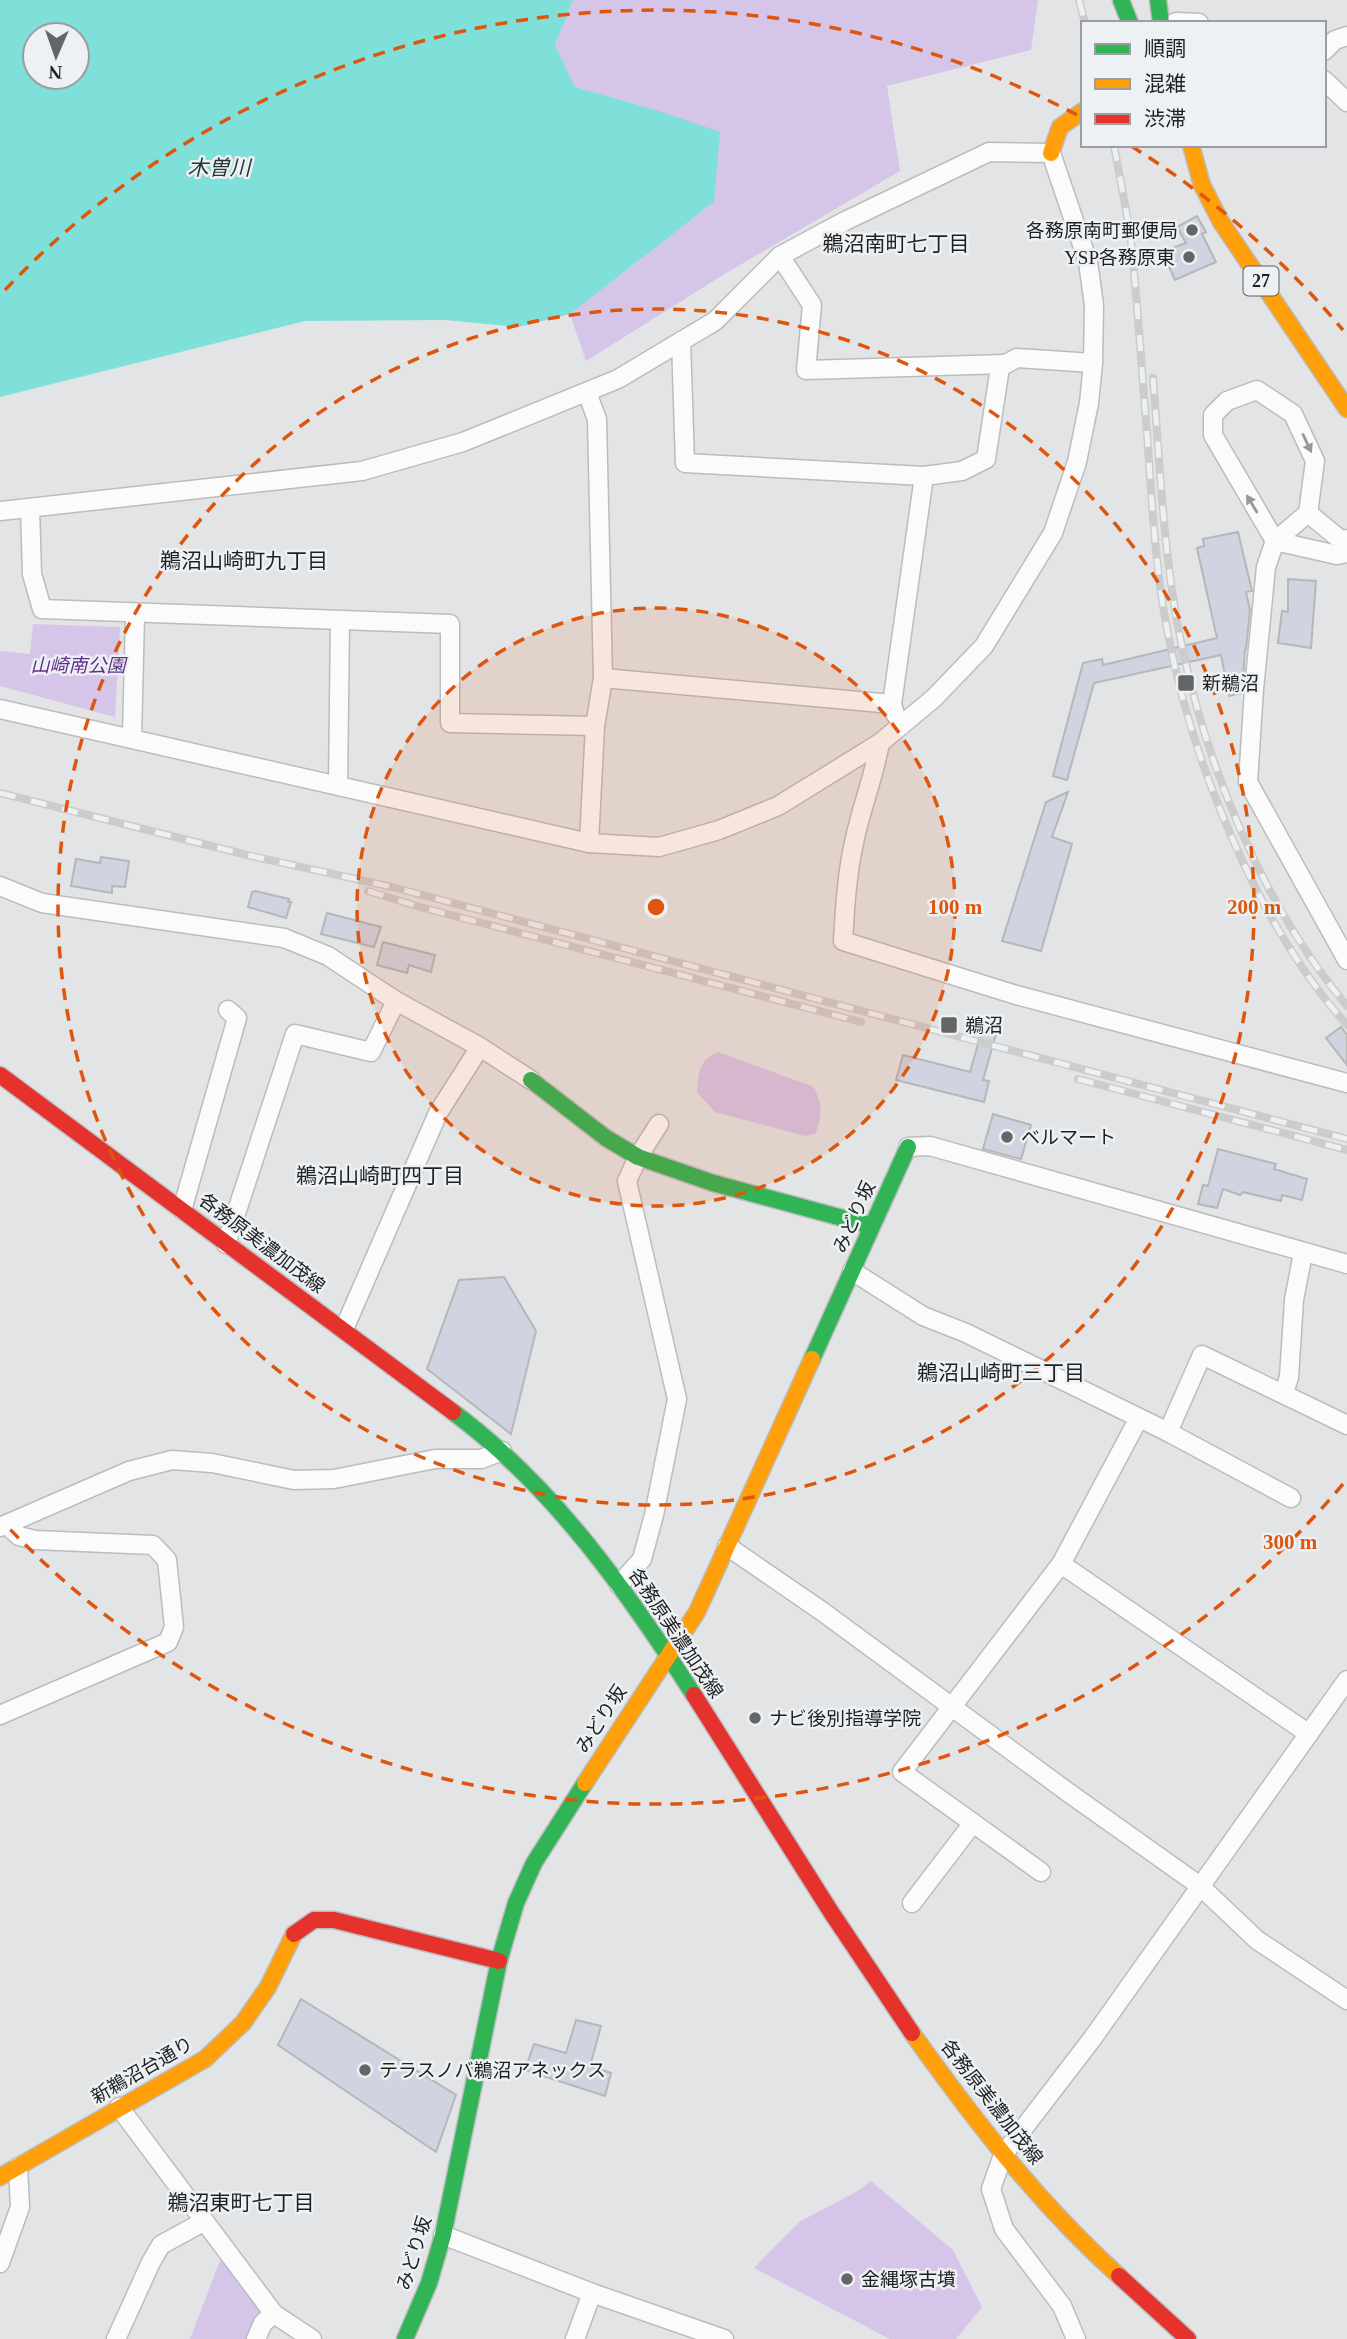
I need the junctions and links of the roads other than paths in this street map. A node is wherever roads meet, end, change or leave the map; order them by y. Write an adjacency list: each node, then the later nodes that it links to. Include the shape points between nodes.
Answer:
1 (1121, 0): 3 (street)
2 (1158, 0): 4 (street)
3 (1129, 21)
4 (1161, 21)
5 (1347, 36): 6 (street)
6 (1326, 49)
7 (1326, 82): 8 (street)
8 (1347, 102)
9 (1081, 112): 11 (street, via 1054,134)
10 (1192, 147): 17 (street, 27, via 1202,185 1221,222)
11 (1051, 153): 12 (street, via 989,152); 14 (street, via 1088,262 1094,305)
12 (780, 256): 13 (street, via 715,321); 15 (street, via 812,305 806,370)
13 (681, 341): 16 (street); 18 (street, via 685,463)
14 (1093, 363): 15 (street, via 1017,358); 31 (street, via 1077,462 1053,533 976,656)
15 (1006, 364): 18 (street, via 1000,367 986,459 962,471)
16 (587, 393): 19 (street, via 463,442 362,471); 27 (street, via 597,419)
17 (1347, 409)
18 (924, 476): 28 (street)
19 (30, 508): 20 (street); 25 (street, via 32,574 42,610)
20 (0, 511)
21 (1308, 513): 22 (street, via 1342,541); 23 (street); 23 (street, one-way to 21, via 1213,435 1213,415 1227,401 1257,390 1293,414 1315,461)
22 (1347, 539)
23 (1275, 541): 24 (street, via 1337,555); 37 (street, via 1266,567 1248,782)
24 (1347, 553)
25 (135, 614): 26 (street); 32 (street)
26 (340, 621): 30 (street, via 450,624 450,723); 34 (street)
27 (603, 678): 28 (street); 30 (street)
28 (892, 704): 31 (street)
29 (0, 709): 32 (street)
30 (595, 726): 35 (street)
31 (898, 728): 33 (street)
32 (132, 738): 34 (street)
33 (880, 743): 35 (street, via 778,806 719,830 659,847); 43 (street, via 846,886 843,941 1016,995)
34 (338, 786): 35 (street)
35 (589, 843)
36 (0, 886): 38 (street, via 42,903 284,938 328,956)
37 (1347, 960)
38 (396, 1001): 40 (street); 49 (street, via 371,1052 295,1034)
39 (229, 1010): 47 (street, via 237,1018)
40 (480, 1047): 42 (street); 53 (street, via 438,1113)
41 (0, 1075): 47 (street, 各務原美濃加茂線)
42 (531, 1080): 46 (street)
43 (1347, 1083)
44 (659, 1124): 46 (street)
45 (908, 1147): 48 (street, みどり坂); 50 (street, via 930,1146)
46 (638, 1157): 48 (street, via 713,1183); 63 (street, via 627,1181 677,1399 642,1559)
47 (182, 1210): 49 (street, 各務原美濃加茂線)
48 (872, 1226): 52 (street, みどり坂)
49 (226, 1244): 53 (street, 各務原美濃加茂線)
50 (1303, 1253): 51 (street); 54 (street)
51 (1347, 1264)
52 (852, 1271): 55 (street, via 922,1316); 61 (street, みどり坂)
53 (344, 1329): 58 (street, 各務原美濃加茂線)
54 (1284, 1393): 56 (street); 57 (street, via 1202,1355)
55 (1139, 1418): 57 (street); 62 (street)
56 (1347, 1425)
57 (1168, 1432): 59 (street)
58 (502, 1451): 60 (street, via 481,1459 435,1459 334,1479 294,1480 212,1463 172,1460 129,1471); 63 (street, 各務原美濃加茂線, via 566,1518)
59 (1291, 1498)
60 (3, 1526): 67 (street, via 35,1540 153,1545 167,1560 174,1627 167,1642)
61 (727, 1545): 64 (street, みどり坂, via 697,1612); 66 (street)
62 (1061, 1564): 66 (street); 68 (street)
63 (619, 1584): 64 (street, 各務原美濃加茂線)
64 (669, 1656): 73 (street, みどり坂, via 534,1863); 76 (street, 各務原美濃加茂線, via 833,1914)
65 (1347, 1680): 68 (street)
66 (952, 1705): 69 (street, via 902,1772); 71 (street)
67 (0, 1715)
68 (1309, 1734): 71 (street)
69 (973, 1823): 70 (street); 72 (street)
70 (1041, 1872)
71 (1200, 1886): 74 (street, via 1257,1940); 76 (street)
72 (912, 1903)
73 (499, 1961): 75 (street, 新鵜沼台通り, via 334,1920 314,1920 293,1934 268,1987 243,2023 205,2059); 80 (street, みどり坂)
74 (1347, 2000)
75 (119, 2107): 77 (street, 新鵜沼台通り); 79 (street)
76 (1003, 2155): 90 (street, via 992,2189 1004,2229 1062,2306); 91 (street, 各務原美濃加茂線, via 1064,2223)
77 (18, 2167): 78 (street, 新鵜沼台通り); 81 (street, via 20,2207)
78 (0, 2177)
79 (203, 2222): 83 (street); 84 (street, via 161,2245)
80 (443, 2235): 82 (street); 87 (street, みどり坂)
81 (0, 2263)
82 (592, 2293): 88 (street); 89 (street)
83 (274, 2314): 85 (street, via 262,2323); 86 (street)
84 (116, 2339)
85 (256, 2339)
86 (312, 2339)
87 (405, 2339)
88 (575, 2339)
89 (724, 2339)
90 (1076, 2339)
91 (1188, 2339)

